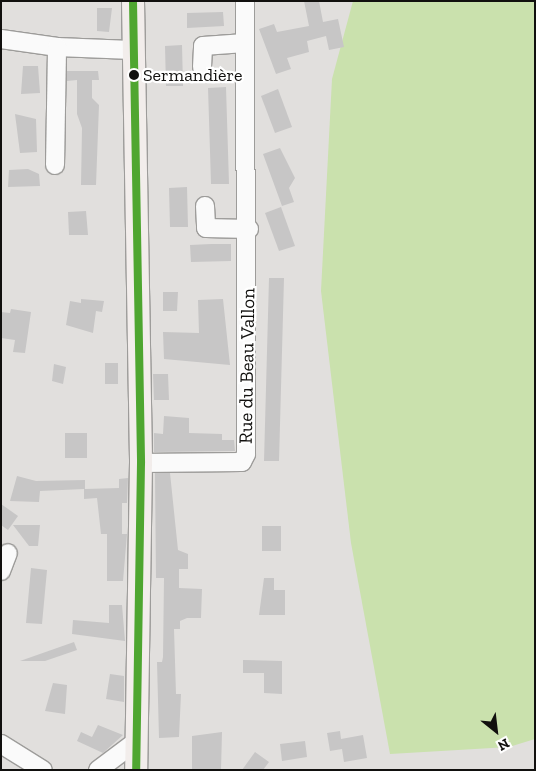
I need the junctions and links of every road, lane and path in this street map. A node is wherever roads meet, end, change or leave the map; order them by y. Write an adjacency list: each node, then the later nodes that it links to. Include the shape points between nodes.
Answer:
1 (133, 1): 6 (main road)
2 (245, 1): 4 (street, Rue du Beau Vallon)
3 (1, 39): 5 (street)
4 (245, 44): 7 (street, via 203,46); 10 (street, Rue du Beau Vallon)
5 (57, 47): 6 (street); 8 (street)
6 (132, 50): 11 (main road)
7 (202, 67)
8 (55, 165)
9 (204, 206): 10 (street, via 206,228)
10 (248, 229): 11 (street, Rue du Beau Vallon, via 246,454 242,462)
11 (142, 462): 14 (main road)
12 (8, 553): 13 (street)
13 (1, 572)
14 (138, 740): 17 (street); 18 (main road)
15 (1, 744): 16 (street)
16 (43, 770)
17 (98, 770)
18 (136, 770)

